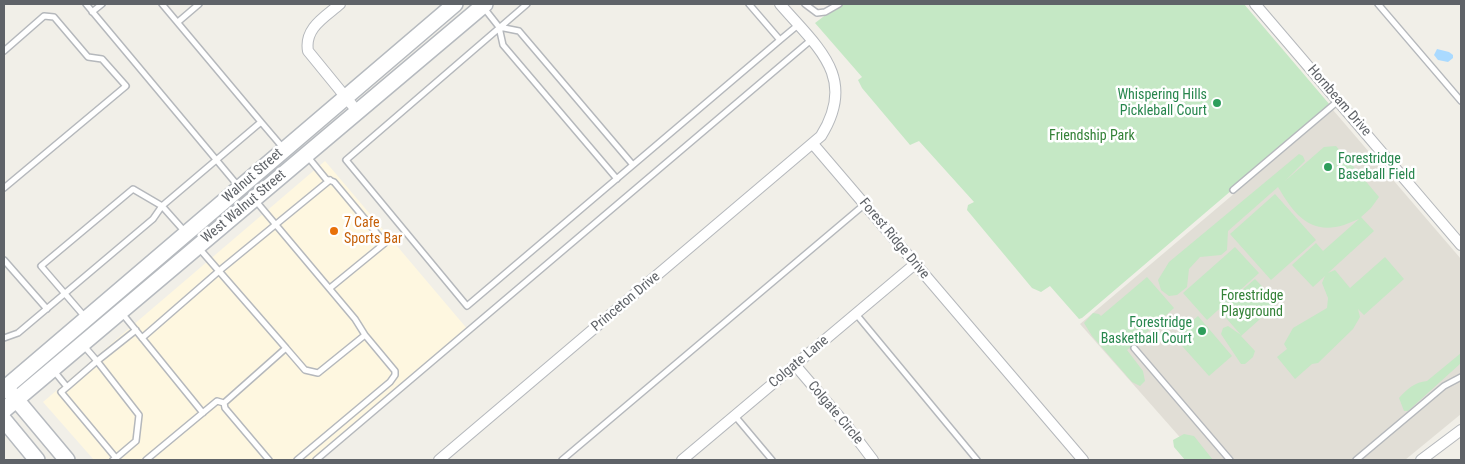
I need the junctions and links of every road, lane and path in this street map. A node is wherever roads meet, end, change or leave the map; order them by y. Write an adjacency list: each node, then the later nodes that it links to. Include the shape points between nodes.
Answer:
1 (86, 4): 15 (lane)
2 (102, 4): 15 (lane)
3 (162, 4): 16 (lane)
4 (199, 4): 16 (lane)
5 (340, 4): 22 (street, via 315,25 306,41 308,51)
6 (455, 4): 22 (main road, Walnut Street)
7 (482, 4): 18 (lane); 25 (main road, West Walnut Street)
8 (527, 4): 18 (lane)
9 (750, 4): 19 (lane)
10 (780, 4): 17 (street)
11 (805, 4): 12 (lane, via 817,13)
12 (839, 4)
13 (1255, 4): 23 (street, Hornbeam Drive)
14 (1378, 4): 24 (lane)
15 (92, 12): 30 (lane)
16 (178, 22): 26 (lane)
17 (798, 25): 19 (lane); 20 (street)
18 (499, 27): 31 (lane, via 519,30); 32 (lane, via 503,45); 32 (lane, via 346,160 467,306)
19 (780, 40): 31 (lane)
20 (811, 40): 27 (street, via 834,75 836,92 827,125); 79 (lane)
21 (4, 51): 35 (lane, via 44,16 54,17 88,57 102,59 126,86)
22 (345, 96): 25 (street); 28 (main road, Walnut Street)
23 (1338, 101): 36 (lane); 42 (street, Hornbeam Drive)
24 (1461, 101)
25 (357, 111): 29 (main road, West Walnut Street)
26 (261, 122): 28 (lane); 30 (lane)
27 (813, 144): 38 (street, Forest Ridge Drive); 80 (street, Princeton Drive)
28 (284, 149): 34 (main road, Walnut Street)
29 (306, 154): 33 (lane); 37 (main road, West Walnut Street)
30 (216, 160): 34 (lane); 39 (lane)
31 (632, 165): 32 (lane)
32 (617, 179)
33 (330, 180): 40 (lane); 47 (lane, via 384,243)
34 (239, 187): 41 (main road, Walnut Street)
35 (4, 188)
36 (1233, 190)
37 (254, 198): 40 (lane); 43 (main road, West Walnut Street)
38 (865, 204): 45 (street, Forest Ridge Drive); 81 (lane)
39 (162, 206): 41 (lane); 48 (lane, via 153,219); 48 (lane, via 133,189 41,266)
40 (276, 225): 46 (lane); 47 (lane)
41 (186, 233): 43 (lane); 52 (main road, Walnut Street)
42 (1461, 245)
43 (197, 246): 46 (lane); 50 (main road, West Walnut Street)
44 (4, 260): 49 (lane)
45 (915, 264): 51 (street, Colgate Lane); 86 (street, Forest Ridge Drive)
46 (219, 272): 56 (lane); 58 (lane)
47 (330, 288): 54 (lane)
48 (65, 294): 49 (lane); 52 (lane)
49 (47, 309): 55 (lane, via 18,333)
50 (121, 311): 53 (lane); 57 (main road, West Walnut Street)
51 (856, 314): 61 (street, Colgate Lane); 85 (lane)
52 (86, 319): 65 (main road, Walnut Street)
53 (136, 330): 56 (lane); 60 (lane)
54 (365, 334): 58 (lane, via 318,373 305,370); 78 (lane, via 395,375)
55 (4, 338)
56 (142, 338): 69 (lane)
57 (82, 344): 60 (lane); 62 (main road, West Walnut Street)
58 (286, 348): 67 (lane)
59 (1134, 348): 87 (lane)
60 (97, 361): 64 (lane); 73 (lane, via 138,415 136,441)
61 (795, 365): 70 (street, Colgate Lane); 84 (street, Colgate Circle)
62 (52, 369): 64 (lane); 66 (main road, West Walnut Street)
63 (1461, 377): 88 (lane, via 1444,386)
64 (68, 387): 73 (lane, via 61,392)
65 (4, 388): 66 (main road)
66 (16, 400): 68 (main road, West Walnut Street); 75 (main road)
67 (224, 403): 69 (lane, via 217,401); 77 (lane)
68 (4, 410)
69 (203, 413): 76 (lane)
70 (735, 416): 82 (street, Colgate Lane); 83 (lane)
71 (4, 420): 74 (main road)
72 (1461, 430): 89 (street)
73 (115, 459)
74 (37, 460)
75 (66, 460)
76 (146, 460)
77 (269, 460)
78 (297, 460)
79 (316, 460)
80 (440, 460)
81 (562, 460)
82 (682, 460)
83 (772, 460)
84 (873, 460)
85 (977, 460)
86 (1083, 460)
87 (1230, 460)
88 (1356, 460)
89 (1420, 460)

